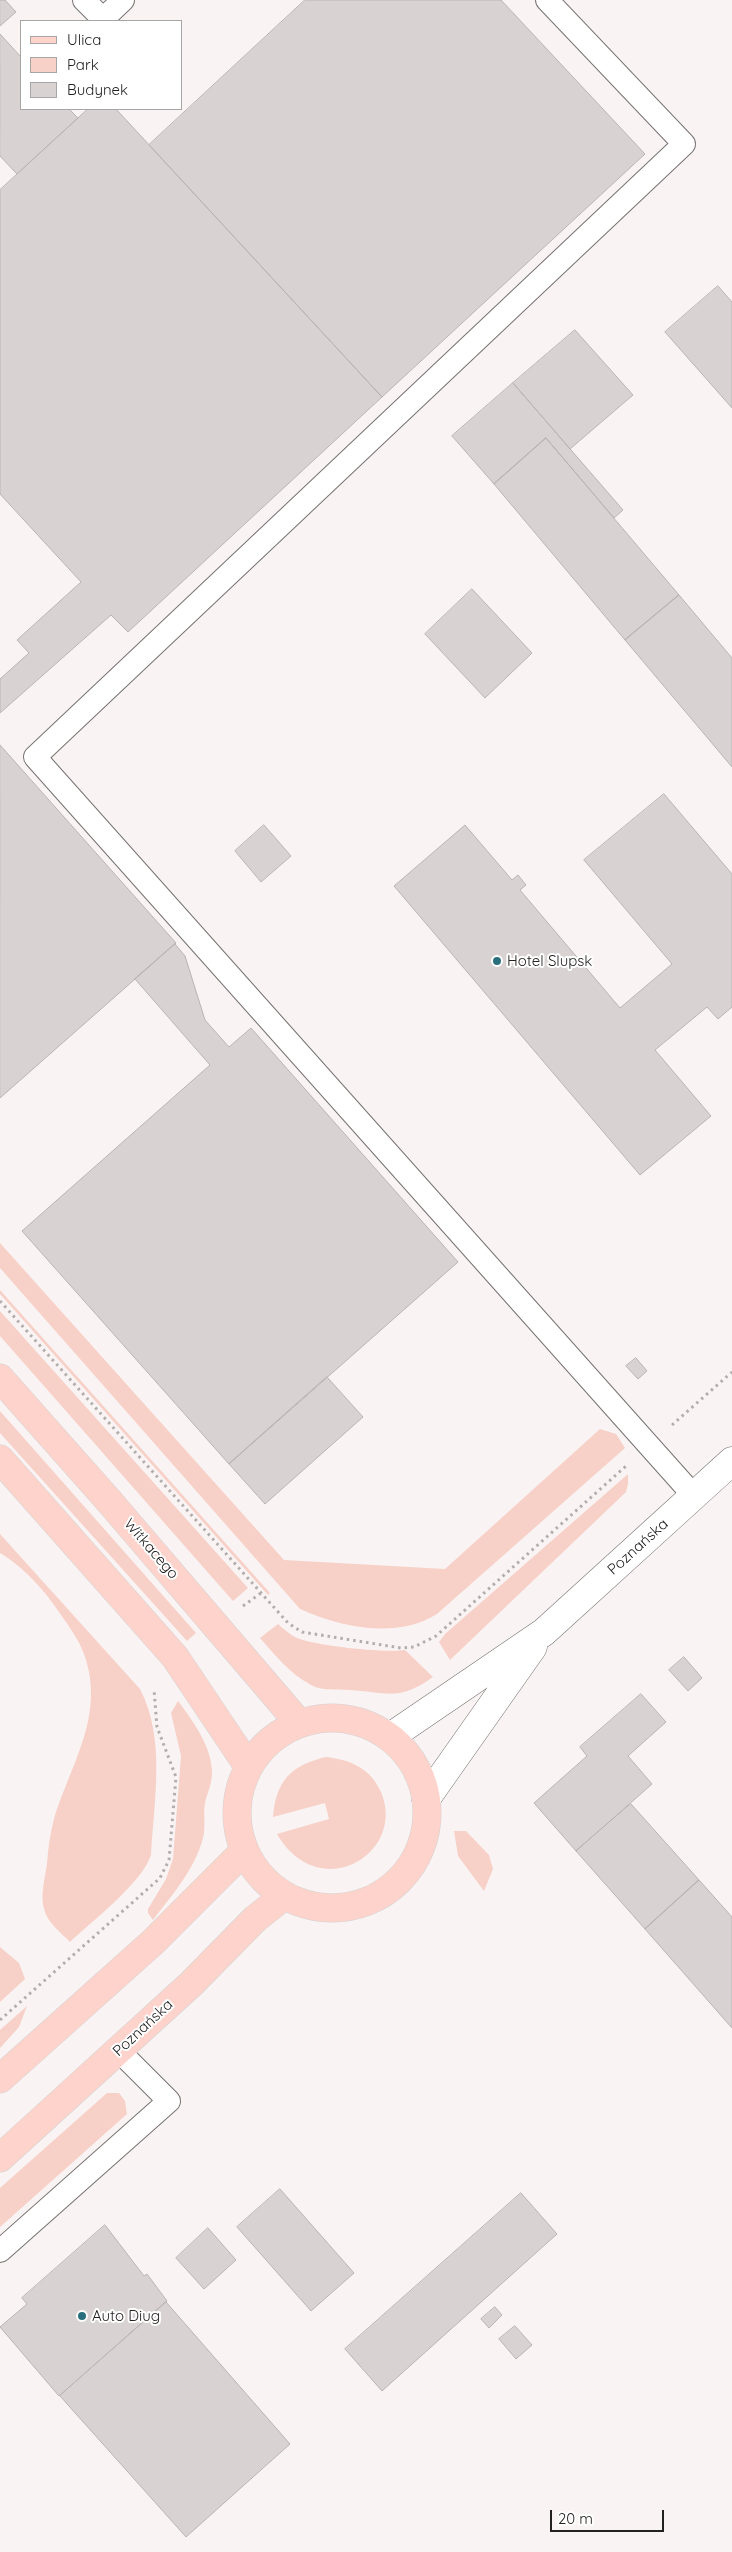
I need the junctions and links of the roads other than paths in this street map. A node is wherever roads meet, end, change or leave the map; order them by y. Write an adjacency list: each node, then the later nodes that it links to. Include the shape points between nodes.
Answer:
1 (84, 0): 2 (lane, via 103,18)
2 (123, 0)
3 (547, 0): 7 (lane, via 684,144 34,757)
4 (0, 1378): 9 (main road, Witkacego, via 110,1501)
5 (0, 1459): 11 (main road, via 175,1657)
6 (732, 1461): 7 (main road, Poznańska)
7 (694, 1496): 8 (main road, Poznańska)
8 (544, 1632): 10 (main road, Poznańska); 12 (main road, Poznańska)
9 (299, 1723): 10 (main road, via 330,1718 362,1722); 11 (main road, via 270,1740)
10 (390, 1737): 12 (main road, via 407,1755 419,1776)
11 (248, 1766): 13 (main road, via 238,1793 237,1822)
12 (426, 1799): 14 (main road, via 423,1841 414,1860 397,1882 373,1899 344,1907 313,1907)
13 (244, 1851): 14 (main road, via 260,1877); 16 (main road, via 153,1942)
14 (284, 1896): 15 (main road, Poznańska, via 255,1919)
15 (119, 2050): 17 (main road, Poznańska); 18 (lane, via 169,2101)
16 (0, 2079)
17 (0, 2158)
18 (0, 2251)

